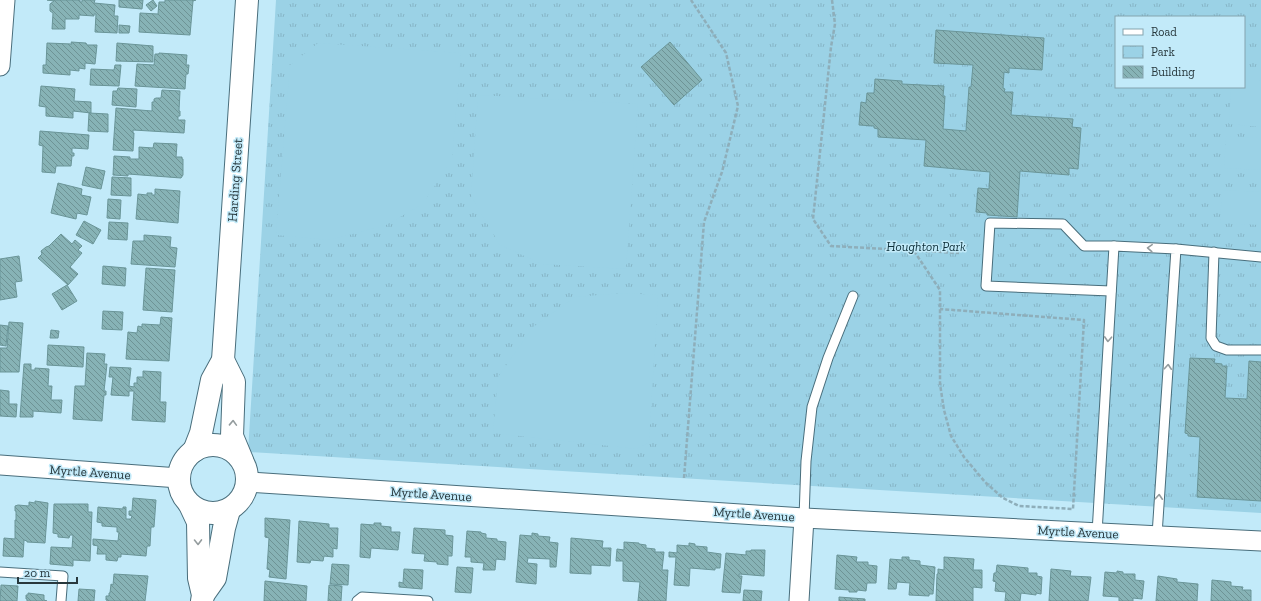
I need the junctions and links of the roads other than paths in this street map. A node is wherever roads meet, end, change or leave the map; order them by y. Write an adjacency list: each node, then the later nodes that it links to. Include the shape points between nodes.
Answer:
1 (5, 0): 3 (street)
2 (247, 0): 11 (street, Harding Street)
3 (0, 66)
4 (1114, 246): 5 (lane, one-way to 4); 8 (lane); 8 (lane, via 1084,246 1063,224 990,223 986,286)
5 (1176, 249): 6 (lane); 21 (lane, one-way to 5)
6 (1214, 252): 7 (lane); 10 (lane, via 1211,338 1216,346 1227,350)
7 (1261, 257)
8 (1111, 291): 20 (lane, one-way to 20)
9 (853, 296): 19 (lane, via 812,407 806,461)
10 (1261, 350)
11 (223, 360): 12 (street, Harding Street, via 212,380 201,433); 13 (street, one-way to 11, via 232,436 234,382)
12 (194, 451): 13 (street, via 204,446 215,445 234,452); 15 (street, via 181,467)
13 (242, 460): 16 (street, via 247,470)
14 (0, 465): 15 (street, Myrtle Avenue)
15 (179, 478): 17 (street, via 180,488)
16 (248, 482): 18 (street, via 239,503); 19 (street, Myrtle Avenue)
17 (190, 505): 18 (street, via 209,514); 24 (street, one-way to 24, via 198,522 198,578)
18 (229, 510): 24 (street, via 215,578)
19 (804, 518): 20 (street, Myrtle Avenue); 28 (street)
20 (1097, 533): 21 (street, Myrtle Avenue)
21 (1157, 535): 22 (street, Myrtle Avenue)
22 (1261, 541)
23 (0, 572): 25 (lane, via 63,576)
24 (202, 598)
25 (61, 601)
26 (357, 601): 27 (lane, via 362,597)
27 (428, 601)
28 (799, 601)

